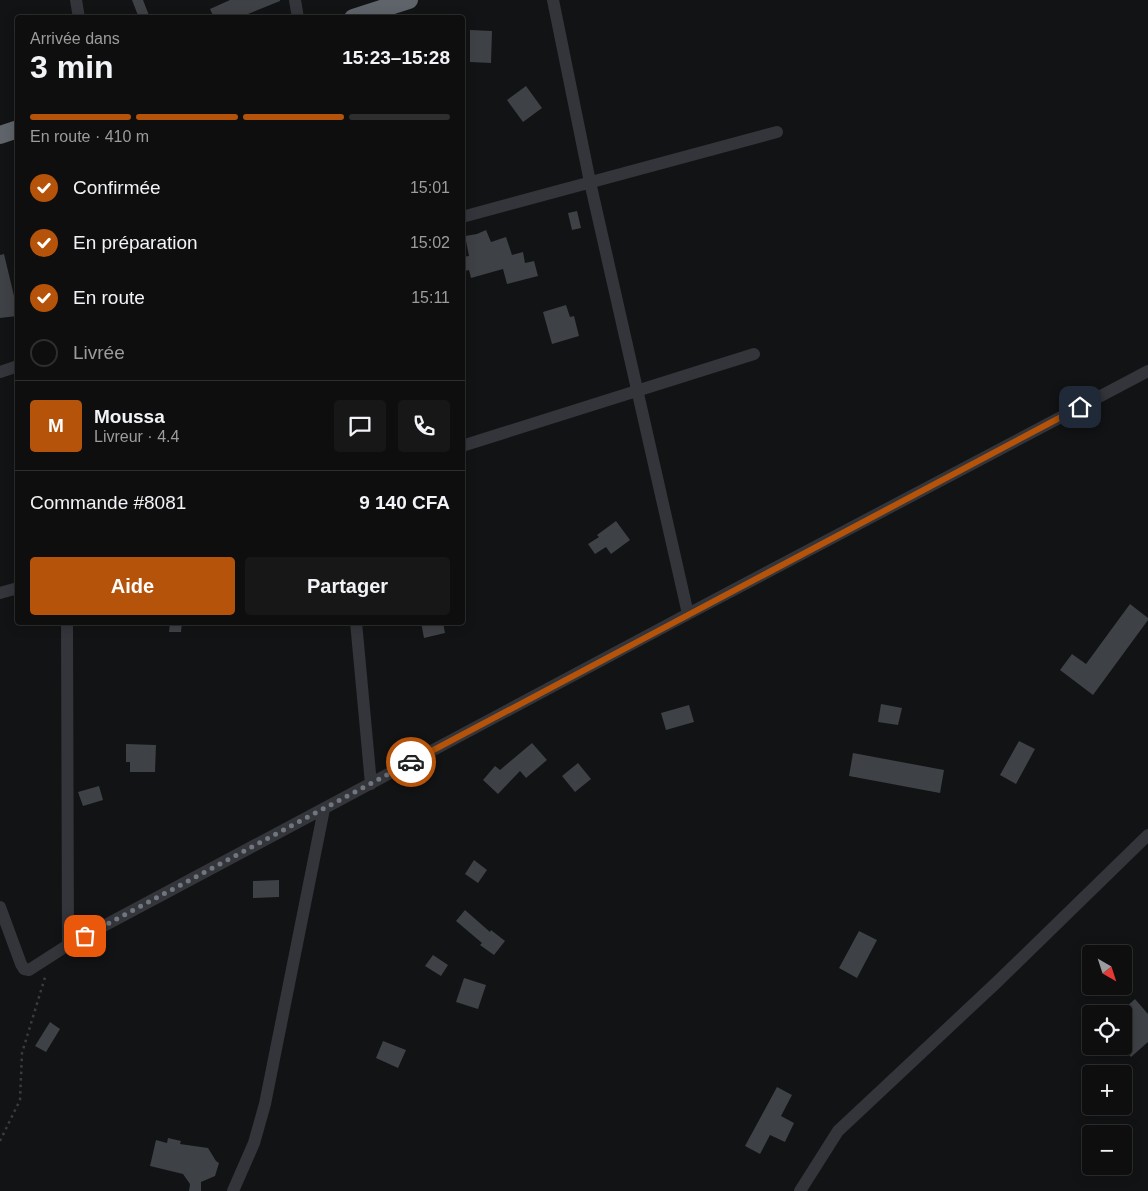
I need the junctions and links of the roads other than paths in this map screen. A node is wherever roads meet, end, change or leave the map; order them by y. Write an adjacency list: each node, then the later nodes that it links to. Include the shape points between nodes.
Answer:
1 (76, 0): 5 (street)
2 (295, 0): 6 (street)
3 (409, 0): 7 (highway)
4 (553, 0): 11 (street)
5 (78, 15)
6 (298, 15)
7 (362, 15)
8 (15, 130): 10 (highway)
9 (777, 132): 11 (street)
10 (0, 135)
11 (590, 182): 12 (street); 17 (street)
12 (465, 216)
13 (754, 354): 17 (street)
14 (15, 367): 16 (street)
15 (1148, 371): 21 (street)
16 (0, 372)
17 (638, 391): 18 (street); 21 (street)
18 (465, 445)
19 (15, 589): 20 (street)
20 (0, 593)
21 (688, 614): 24 (street)
22 (67, 625): 28 (street)
23 (356, 625): 24 (street)
24 (370, 784): 25 (street)
25 (324, 809): 28 (street); 29 (street, via 265,1104 254,1143)
26 (1148, 835): 30 (street, via 838,1131)
27 (0, 907): 28 (street, via 24,969 32,968)
28 (68, 945)
29 (233, 1191)
30 (800, 1191)

